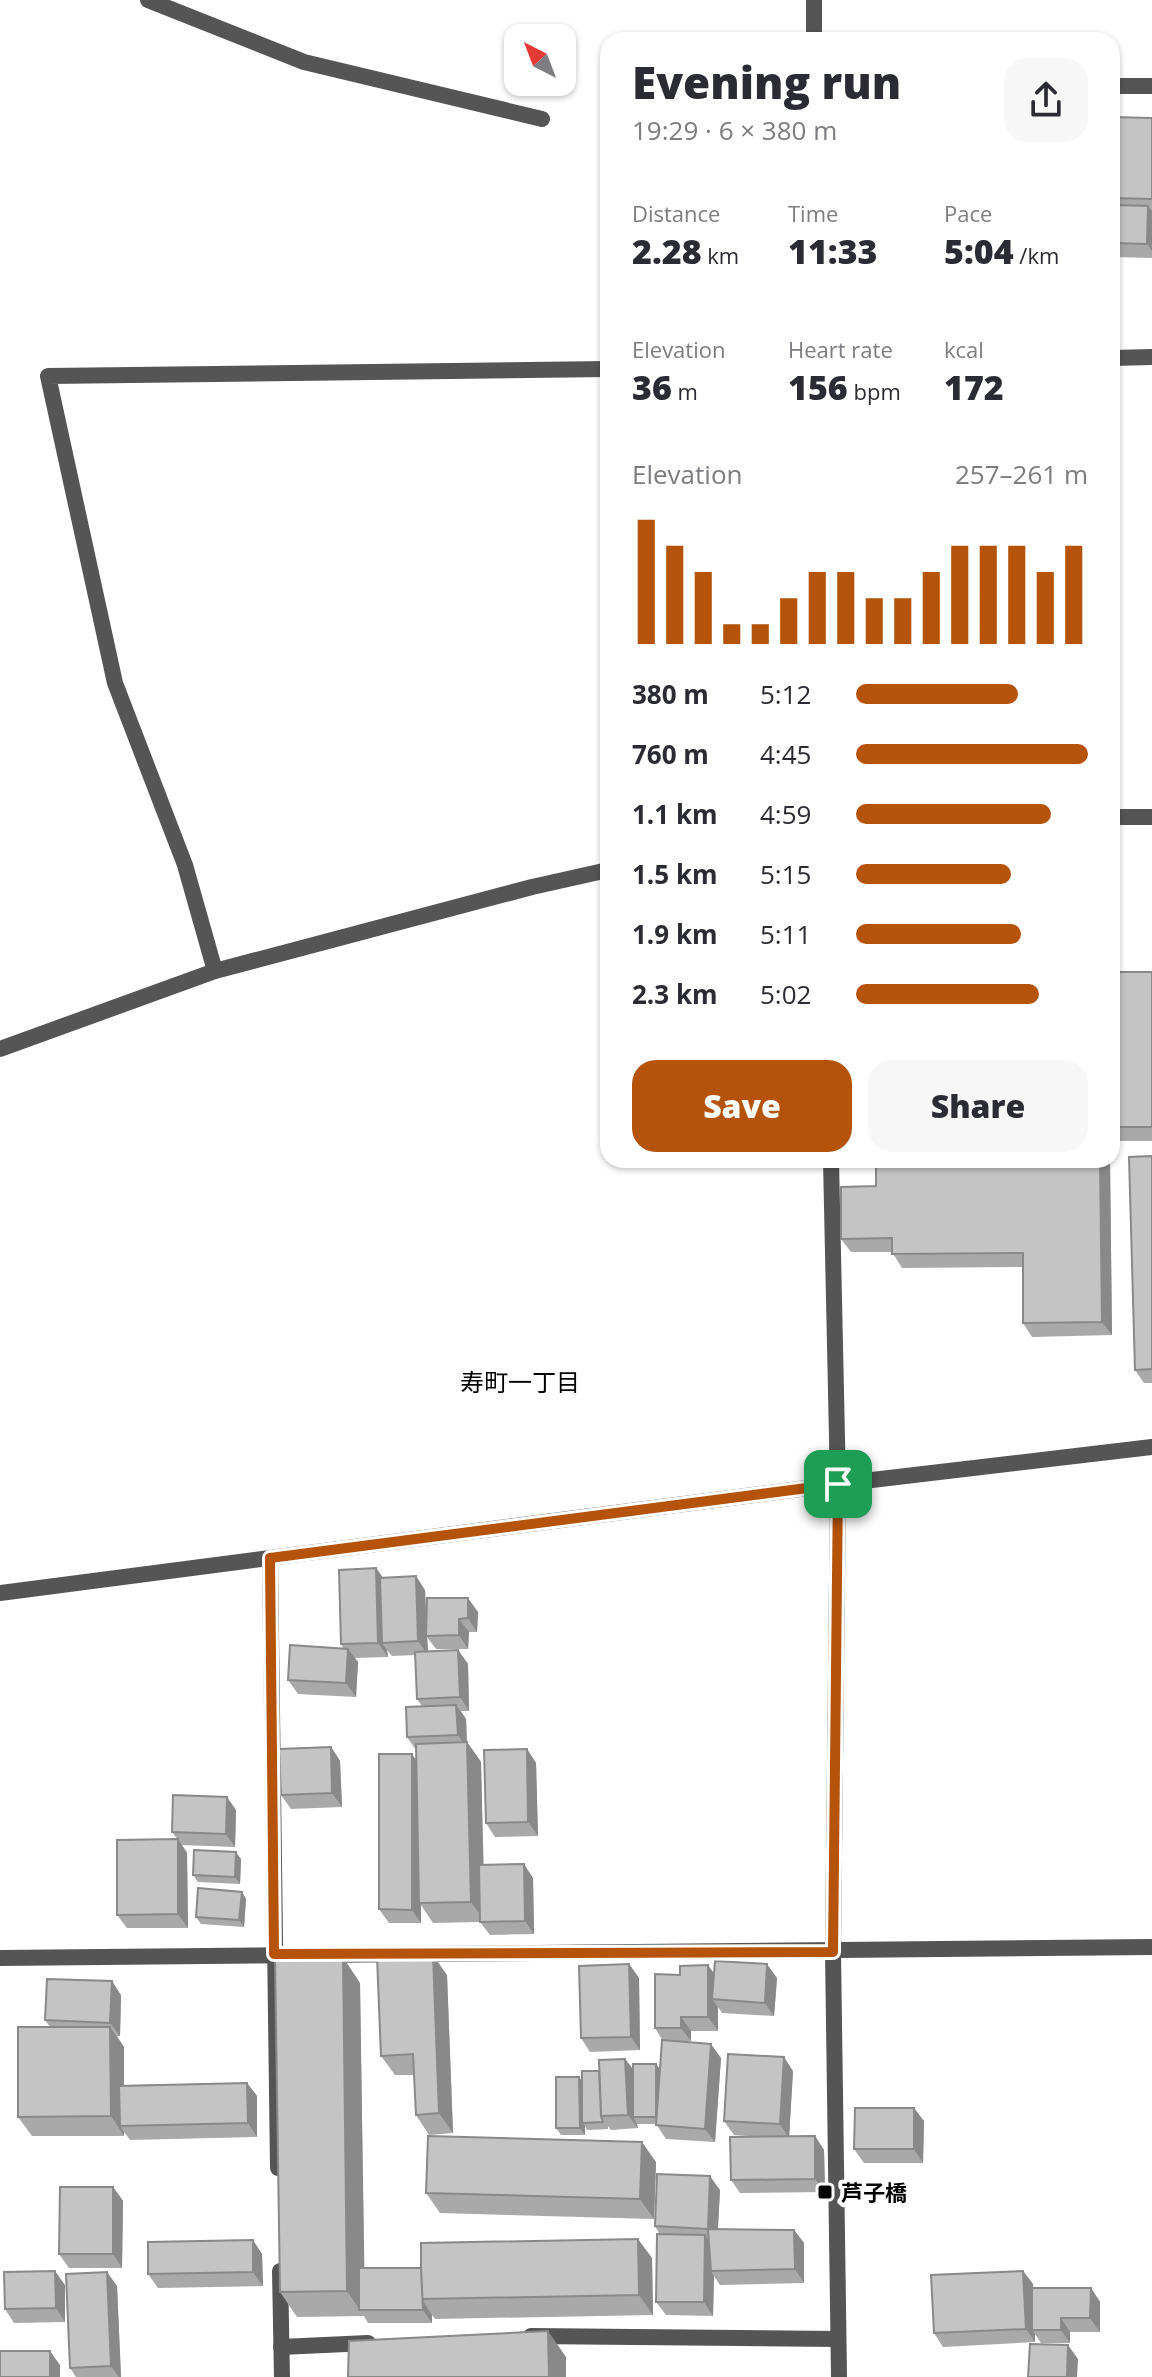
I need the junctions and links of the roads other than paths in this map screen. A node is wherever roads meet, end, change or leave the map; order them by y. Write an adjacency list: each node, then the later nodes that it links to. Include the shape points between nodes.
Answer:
1 (148, 0): 6 (street, via 304,62)
2 (814, 0): 3 (street)
3 (814, 32)
4 (1120, 86): 5 (street)
5 (1152, 86)
6 (542, 119)
7 (1152, 357): 8 (street)
8 (1120, 358)
9 (600, 369): 13 (street, via 48,376 115,683 185,865)
10 (1120, 817): 11 (street)
11 (1152, 817)
12 (600, 872): 13 (street)
13 (215, 971): 14 (street)
14 (0, 1049)
15 (831, 1168): 17 (street)
16 (1152, 1447): 17 (street)
17 (838, 1484): 18 (street); 21 (street)
18 (270, 1558): 19 (street); 22 (street)
19 (0, 1593)
20 (1152, 1947): 21 (street)
21 (833, 1952): 22 (street); 27 (street)
22 (274, 1954): 23 (street); 24 (street)
23 (0, 1958)
24 (278, 2190)
25 (280, 2253): 29 (street)
26 (516, 2337): 27 (street)
27 (838, 2339): 31 (street)
28 (391, 2342): 29 (street)
29 (281, 2347): 30 (street)
30 (282, 2377)
31 (839, 2377)

